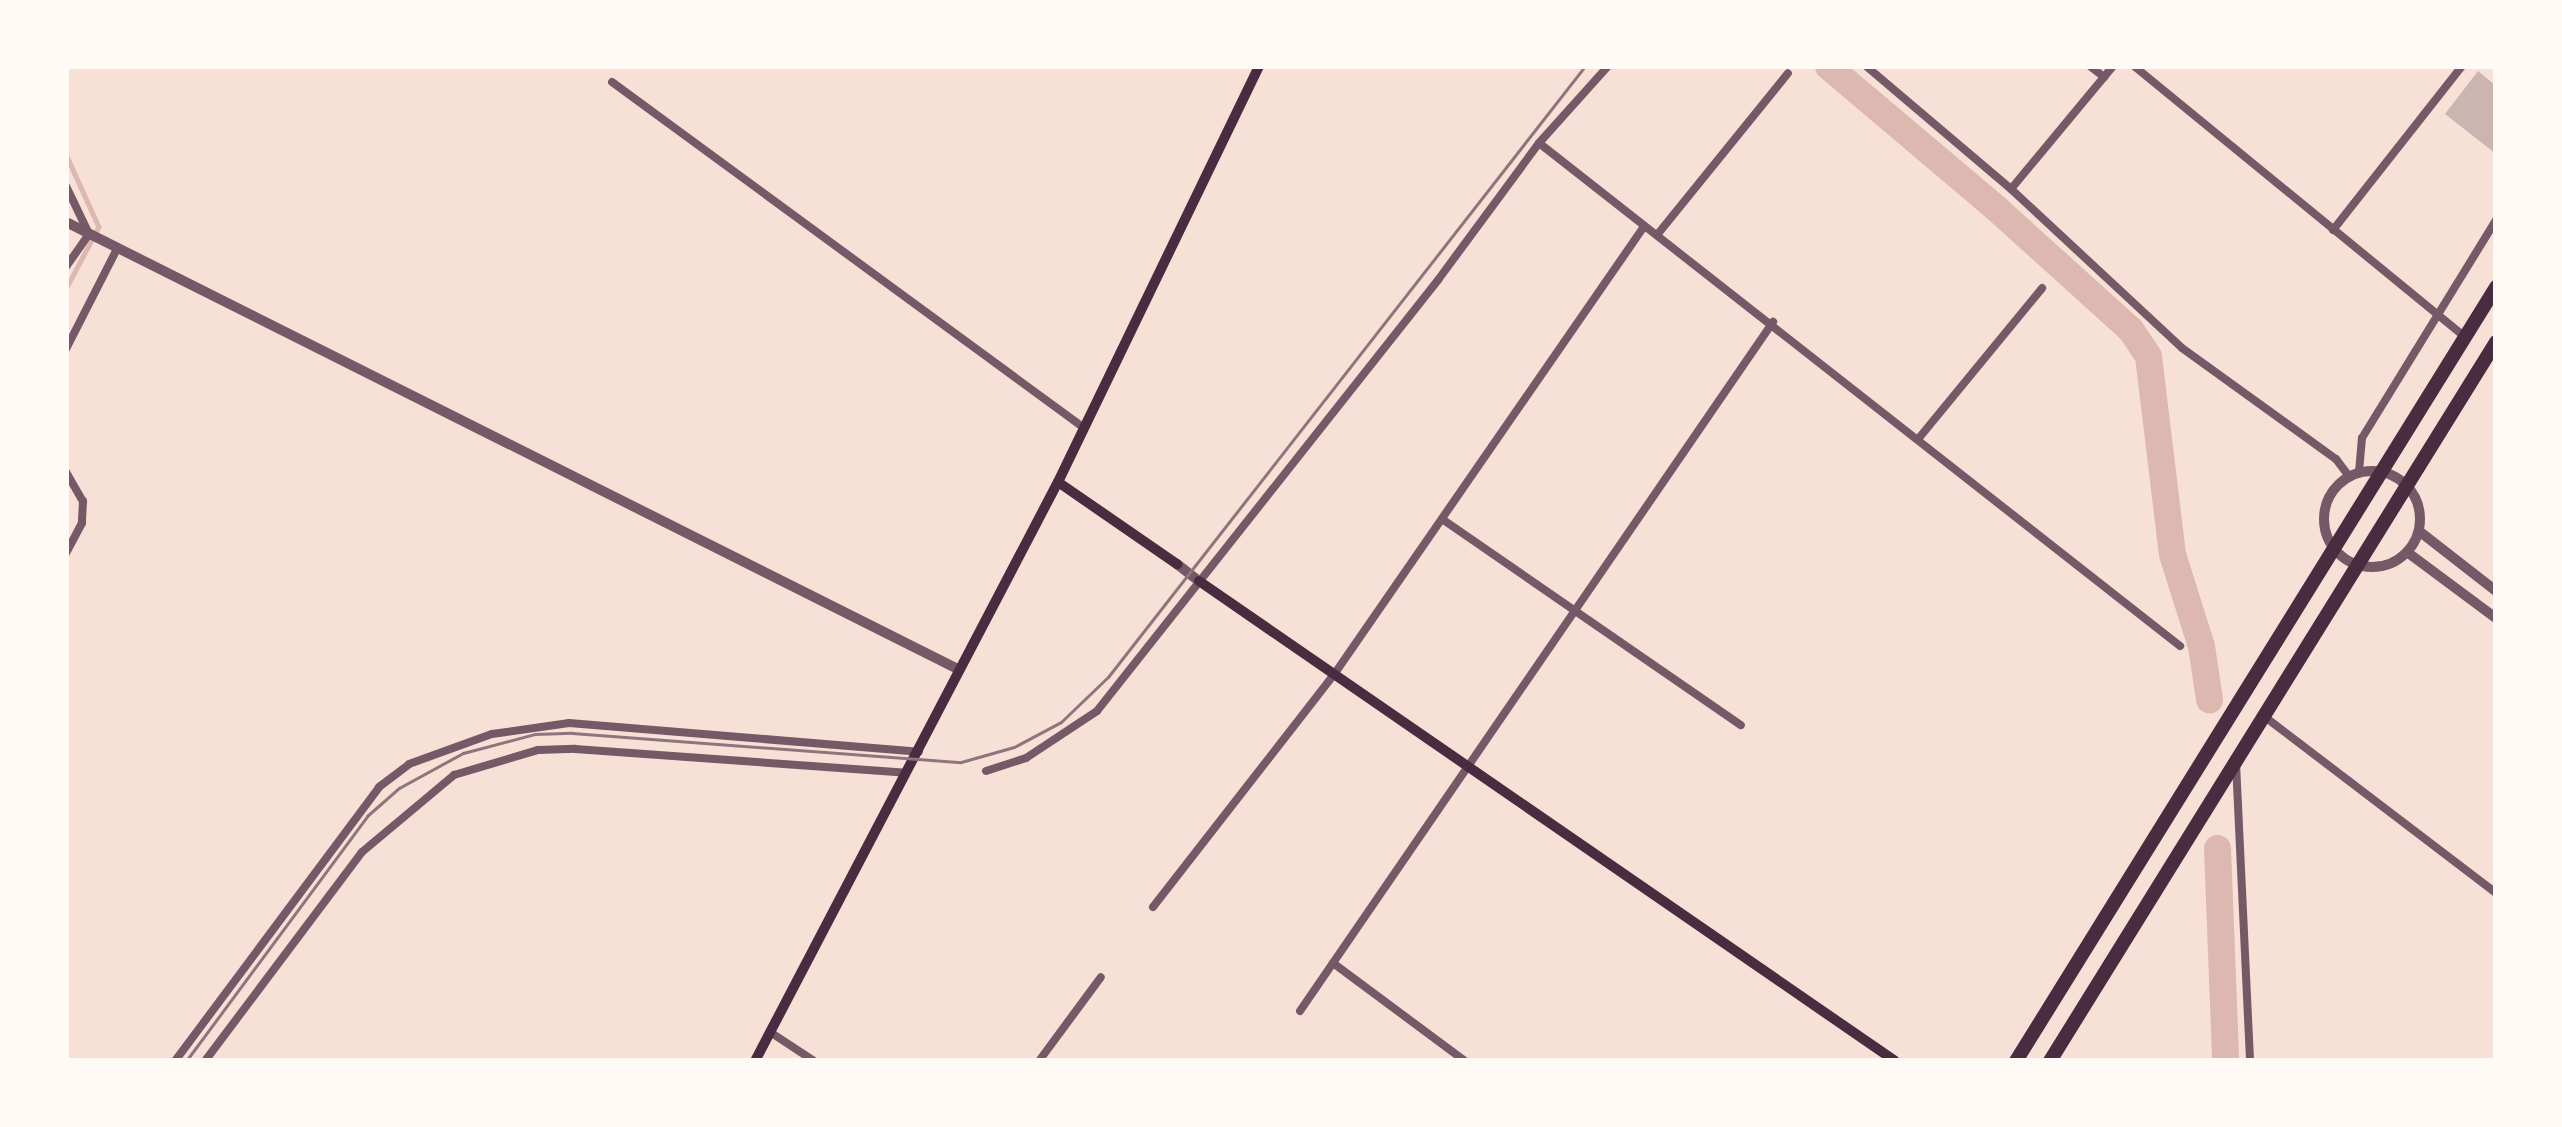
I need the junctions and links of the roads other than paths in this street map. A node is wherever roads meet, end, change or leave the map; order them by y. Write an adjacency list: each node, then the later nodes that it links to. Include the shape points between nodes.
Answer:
1 (1259, 66): 29 (main road)
2 (1608, 66): 11 (street)
3 (1866, 66): 13 (street)
4 (2090, 66): 9 (street)
5 (2114, 66): 9 (street)
6 (2134, 66): 17 (street)
7 (2462, 66): 17 (street)
8 (1789, 73): 18 (street)
9 (2104, 77): 13 (street)
10 (612, 82): 29 (street)
11 (1539, 143): 16 (street); 43 (street)
12 (66, 186): 19 (street)
13 (2012, 189): 33 (street, via 2182,348)
14 (2496, 220): 24 (street)
15 (66, 222): 19 (street)
16 (1643, 227): 18 (street); 36 (street)
17 (2333, 230): 24 (street)
18 (1657, 235): 25 (street)
19 (94, 236): 20 (street); 21 (street)
20 (118, 247): 28 (street); 48 (street)
21 (66, 267)
22 (2496, 287): 26 (highway)
23 (2042, 288): 30 (street)
24 (2436, 314): 26 (street); 33 (street, via 2362,438)
25 (1773, 322): 30 (street); 45 (street)
26 (2465, 338): 31 (highway)
27 (2496, 342): 35 (highway)
28 (66, 350)
29 (1084, 428): 34 (main road)
30 (1919, 438): 47 (street)
31 (2382, 471): 33 (street); 35 (street); 38 (highway)
32 (66, 472): 40 (street, via 83,501)
33 (2354, 474): 38 (street, via 2326,503)
34 (1058, 482): 41 (main road); 48 (main road)
35 (2408, 485): 37 (street, via 2420,508); 42 (highway)
36 (1442, 519): 45 (street); 49 (street)
37 (2419, 531): 39 (street); 44 (street)
38 (2334, 549): 42 (street); 70 (highway)
39 (2407, 552): 42 (street, via 2385,566); 46 (street)
40 (66, 553)
41 (1177, 564): 43 (street)
42 (2358, 565): 50 (highway)
43 (1199, 581): 49 (main road); 55 (street, via 1097,711 1025,758)
44 (2496, 590)
45 (1575, 608): 51 (street); 54 (street)
46 (2496, 618)
47 (2180, 646)
48 (958, 669): 52 (main road)
49 (1333, 676): 54 (main road); 58 (street)
50 (2264, 717): 53 (highway); 57 (street)
51 (1741, 725)
52 (919, 752): 56 (main road); 63 (street, via 569,723 493,734 410,764 379,787)
53 (2236, 761): 71 (highway); 72 (street)
54 (1468, 768): 59 (street); 69 (main road)
55 (986, 772)
56 (908, 773): 62 (main road); 64 (street, via 574,749 538,750 454,775 362,852)
57 (2496, 893)
58 (1153, 907)
59 (1333, 963): 61 (street); 68 (street)
60 (1101, 977): 67 (street)
61 (1300, 1011)
62 (770, 1032): 65 (main road); 66 (street)
63 (175, 1061)
64 (205, 1061)
65 (755, 1061)
66 (814, 1061)
67 (1039, 1061)
68 (1465, 1061)
69 (1894, 1061)
70 (2016, 1061)
71 (2050, 1061)
72 (2250, 1061)

